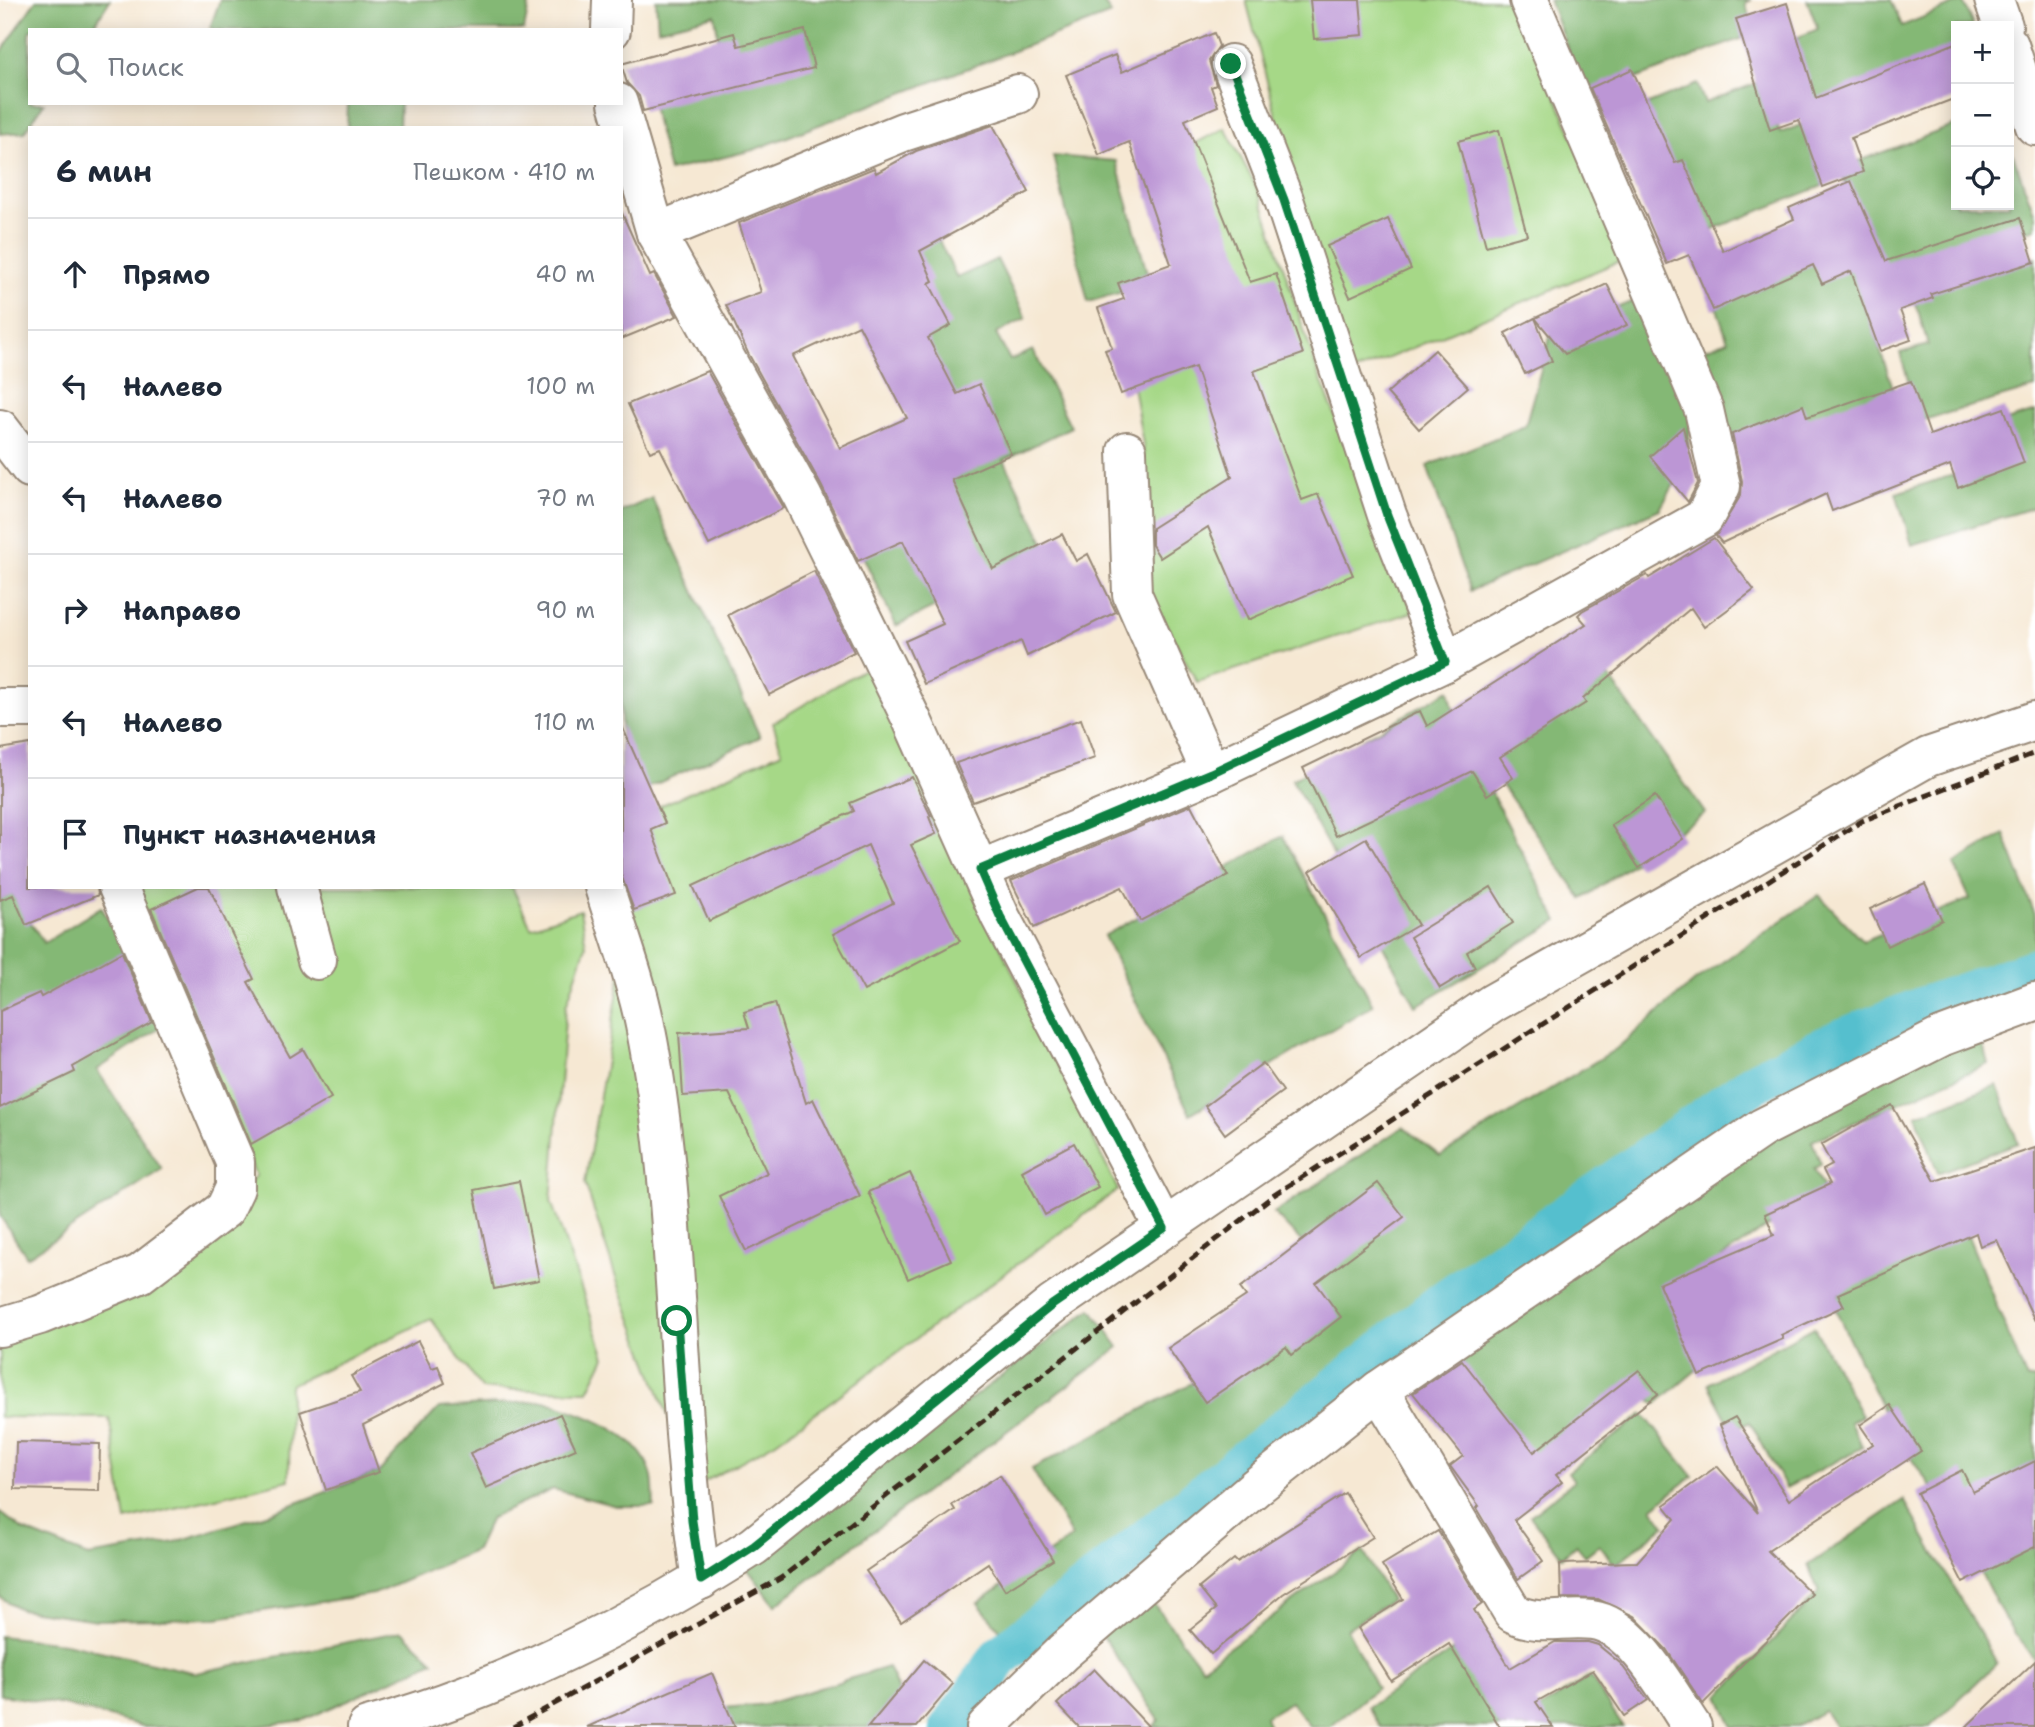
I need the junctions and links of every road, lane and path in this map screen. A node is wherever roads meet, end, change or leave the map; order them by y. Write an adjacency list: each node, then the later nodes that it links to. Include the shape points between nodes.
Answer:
1 (612, 0): 5 (street)
2 (1529, 0): 15 (street, via 1704,410 1721,486 1704,518)
3 (1994, 0): 4 (street)
4 (2001, 21)
5 (611, 28)
6 (2014, 61): 10 (street)
7 (1231, 64): 15 (street, via 1284,200 1387,515)
8 (1018, 94): 11 (street, via 903,132)
9 (619, 105): 11 (street)
10 (2035, 126)
11 (656, 233): 20 (street, via 802,496)
12 (0, 429): 14 (street)
13 (1127, 451): 19 (street, via 1132,594)
14 (28, 465)
15 (1445, 662): 19 (street)
16 (0, 708): 17 (street)
17 (28, 708)
18 (2035, 721): 26 (street, via 1928,757 1493,1003)
19 (1211, 773): 20 (street)
20 (980, 870): 26 (street)
21 (119, 889): 27 (street, via 235,1162 235,1188 225,1209 140,1273)
22 (298, 889): 24 (street)
23 (605, 889): 29 (street, via 645,1023 662,1129 683,1423)
24 (317, 960)
25 (2035, 1002): 28 (street, via 1941,1037 1762,1128)
26 (1164, 1228): 29 (street, via 1052,1305 754,1546)
27 (0, 1327)
28 (1379, 1390): 31 (street, via 1256,1487 1063,1652); 32 (street, via 1513,1613 1539,1621 1591,1620 1618,1631 1637,1648)
29 (701, 1580): 30 (street, via 513,1677)
30 (367, 1727)
31 (986, 1727)
32 (1692, 1727)

